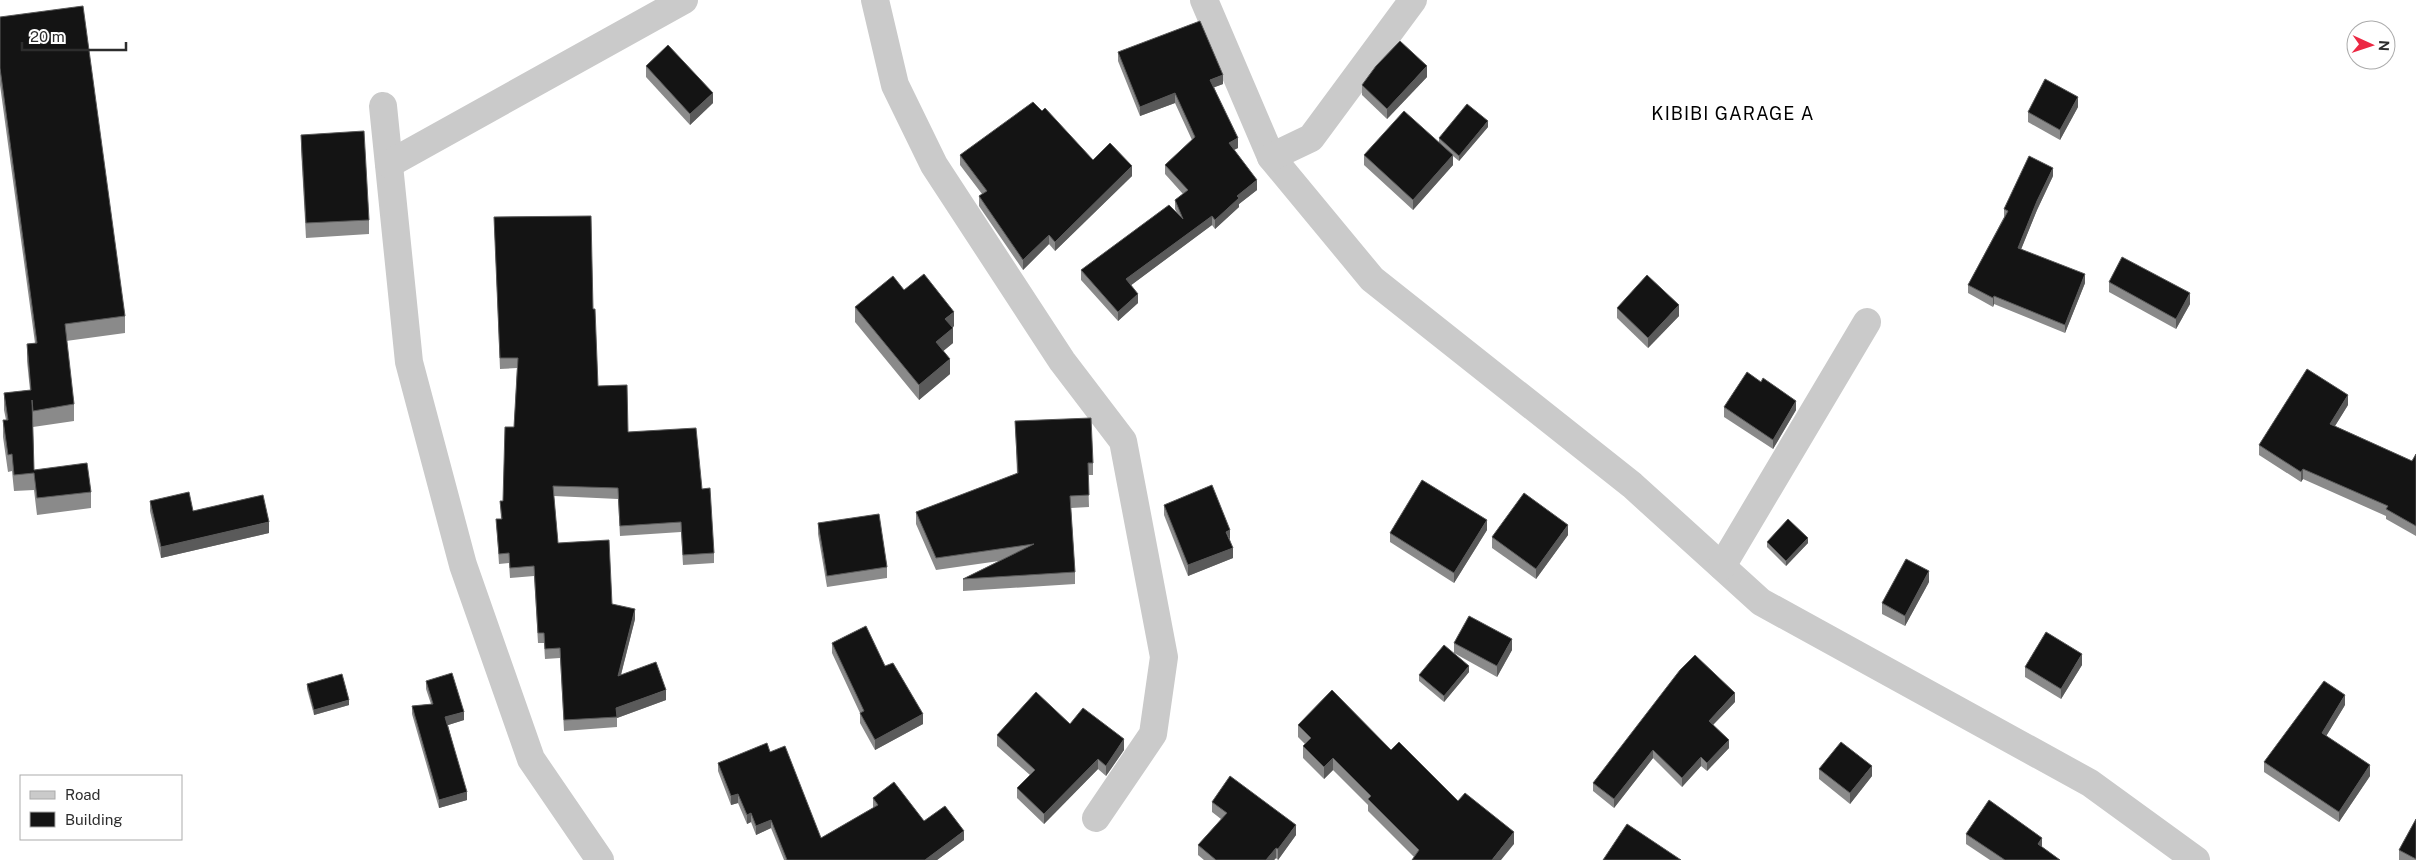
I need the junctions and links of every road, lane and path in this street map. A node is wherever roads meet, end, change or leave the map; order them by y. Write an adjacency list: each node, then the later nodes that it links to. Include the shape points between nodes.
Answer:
1 (684, 0): 7 (street)
2 (875, 0): 10 (street, via 895,85 934,164 1062,361 1123,441 1164,657 1153,734)
3 (1204, 0): 6 (street)
4 (1413, 0): 6 (street, via 1310,138)
5 (383, 106): 7 (street)
6 (1271, 157): 9 (street, via 1372,279 1632,485)
7 (389, 164): 11 (street, via 410,362 463,565 532,759)
8 (1867, 322): 9 (street)
9 (1722, 566): 12 (street, via 1761,602 2090,783)
10 (1096, 818)
11 (600, 860)
12 (2196, 860)

